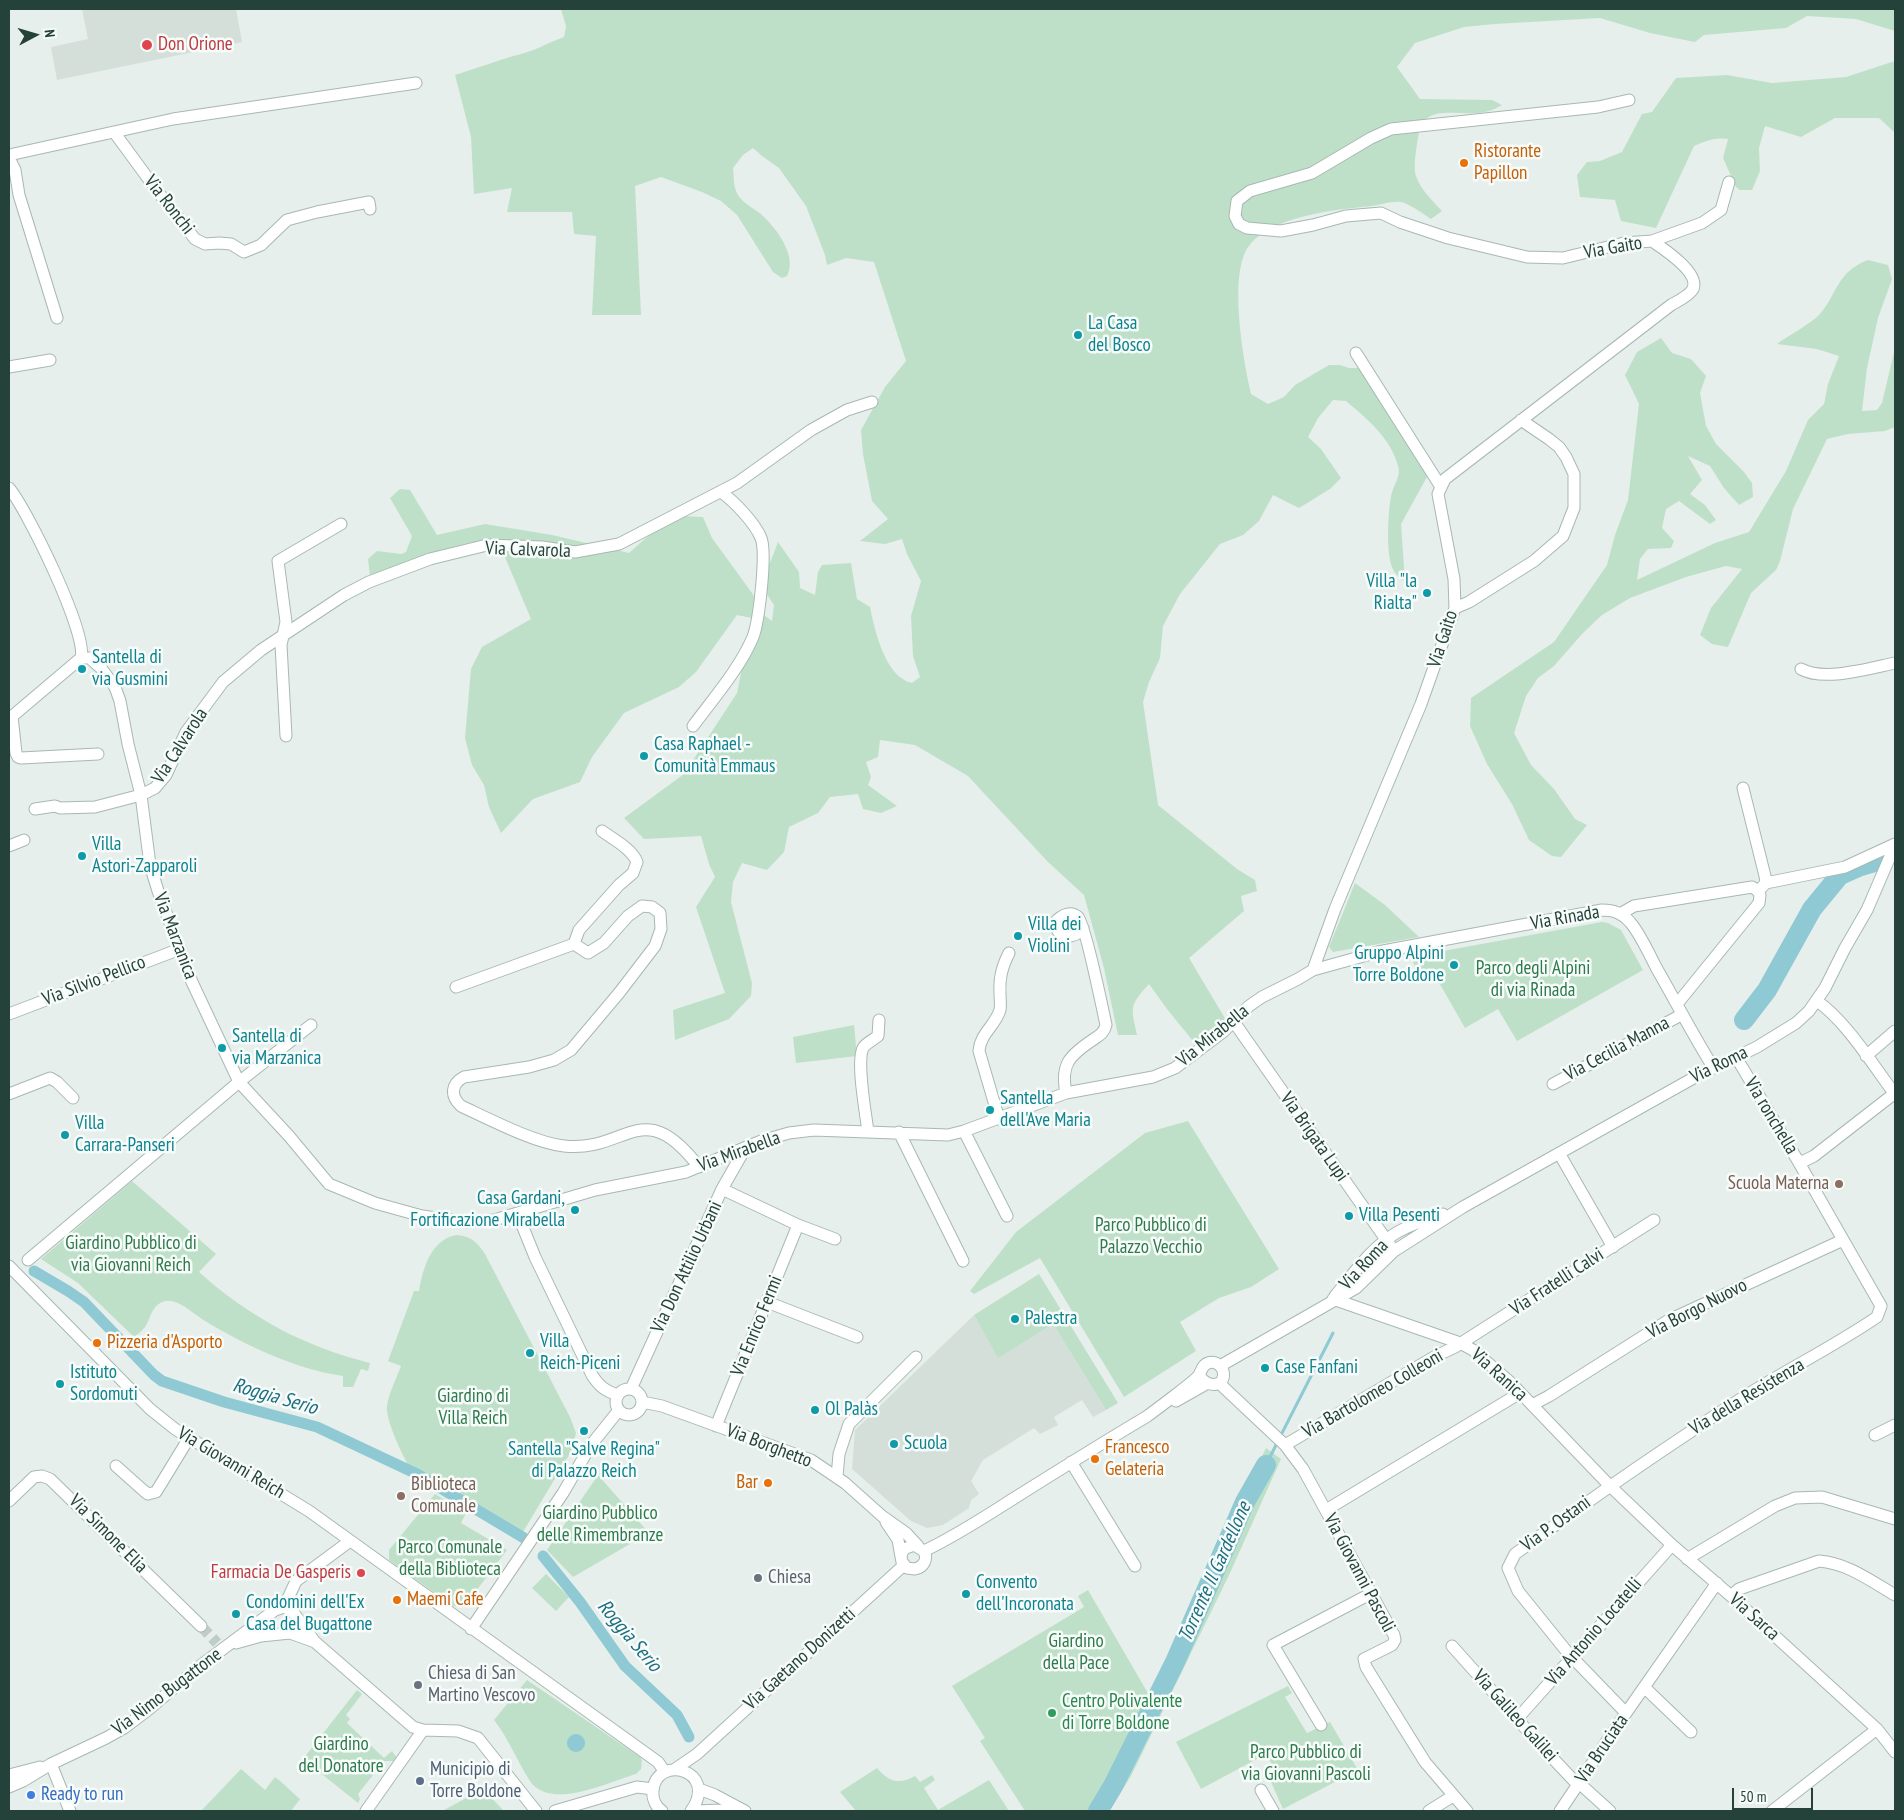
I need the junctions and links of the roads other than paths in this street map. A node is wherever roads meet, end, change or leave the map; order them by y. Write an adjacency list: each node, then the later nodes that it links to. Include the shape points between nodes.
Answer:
1 (416, 83): 3 (street, via 173,119)
2 (1628, 100): 9 (street, Via Gaito, via 1598,107 1391,129 1312,173 1250,191 1237,201 1235,216 1239,224 1247,228 1281,231 1346,216 1381,213 1448,238 1527,257 1563,258 1624,243)
3 (114, 132): 4 (street); 8 (street, Via Ronchi, via 195,239 205,244 230,244 244,252 261,245 287,220 369,202)
4 (9, 157): 7 (street)
5 (9, 178): 7 (street)
6 (1729, 182): 9 (street, via 1721,210 1702,223)
7 (19, 195): 10 (street)
8 (370, 209)
9 (1652, 241): 15 (street, Via Gaito, via 1690,272 1694,281 1692,289)
10 (57, 318)
11 (1356, 353): 16 (street)
12 (50, 360): 13 (street)
13 (9, 366)
14 (872, 402): 18 (street, Via Calvarola, via 847,410 811,430)
15 (1521, 420): 16 (street, Via Gaito, via 1445,479); 20 (street, via 1559,447 1566,458 1574,474 1574,508 1563,536 1534,561)
16 (1441, 487): 20 (street, Via Gaito, via 1438,494 1454,579)
17 (9, 488): 22 (street, via 28,518 67,603 82,645)
18 (721, 492): 21 (street, Via Calvarola, via 619,544 576,552 487,545 430,559 344,595); 26 (street, via 740,509 762,540 758,611 753,636 742,656)
19 (341, 524): 21 (street, via 278,561 286,622)
20 (1455, 608): 43 (street, Via Gaito, via 1421,704)
21 (284, 637): 27 (street, via 281,646); 30 (street, Via Calvarola, via 261,650 223,682 186,732 160,784)
22 (81, 658): 25 (street); 30 (street, Via Marzanica, via 90,658 115,686)
23 (1895, 664): 24 (street, via 1833,674 1809,674)
24 (1802, 670)
25 (10, 718): 28 (street, via 18,757)
26 (693, 726)
27 (286, 736)
28 (98, 754)
29 (1743, 788): 37 (street, via 1766,876)
30 (141, 796): 31 (street, via 95,807); 41 (street, Via Marzanica, via 150,864)
31 (35, 809)
32 (602, 831): 40 (street, via 625,848 637,862 633,873 578,930)
33 (24, 840): 35 (street)
34 (1895, 845): 36 (street, Via Roma); 37 (street, Via Rinada, via 1845,867)
35 (9, 846)
36 (1890, 863): 45 (street, Via Roma)
37 (1762, 887): 38 (street, Via Rinada, via 1634,906); 46 (street, via 1759,902)
38 (1620, 914): 43 (street, Via Rinada, via 1602,910 1378,952); 46 (street, Via Cecilia Manna, via 1638,934)
39 (1083, 928): 59 (street, via 1106,1025 1100,1036 1081,1048 1068,1062 1063,1071)
40 (574, 944): 44 (street); 68 (street, via 588,953 604,943 628,916 642,906 652,907 660,913 661,929 655,946 571,1050 554,1060 529,1067 464,1077 454,1086 455,1100 512,1129 562,1146 591,1145 645,1129 658,1131 678,1143)
41 (180, 949): 47 (street, Via Silvio Pellico); 55 (street, Via Marzanica)
42 (1009, 953): 61 (street, via 1001,971 1000,1008 979,1051)
43 (1312, 970): 49 (street, Via Mirabella, via 1262,997)
44 (456, 987)
45 (1817, 1001): 52 (street); 53 (street, Via Roma, via 1796,1023)
46 (1679, 1009): 54 (street, Via Cecilia Manna); 56 (street, Via Cecilia Manna)
47 (9, 1014)
48 (879, 1020): 63 (street, via 878,1036 866,1044 862,1053)
49 (1234, 1022): 59 (street, Via Mirabella, via 1175,1068 1153,1077); 76 (street, Via Brigata Lupi)
50 (311, 1025): 55 (street)
51 (1895, 1031): 52 (street)
52 (1866, 1056): 57 (street)
53 (1736, 1057): 54 (street, Via Roma); 67 (street, Via ronchella)
54 (1713, 1067): 66 (street, Via Roma)
55 (239, 1082): 71 (street, Via Marzanica, via 329,1184 375,1203 422,1216 466,1222); 80 (street)
56 (1553, 1084)
57 (1895, 1093): 67 (street, via 1814,1156)
58 (9, 1094): 60 (street, via 50,1078)
59 (1066, 1094): 61 (street, Via Mirabella)
60 (73, 1098)
61 (998, 1119): 62 (street, Via Mirabella)
62 (964, 1131): 64 (street, Via Mirabella, via 948,1135); 72 (street)
63 (868, 1132): 64 (street, Via Mirabella); 65 (street, Via Mirabella, via 814,1130)
64 (899, 1132): 81 (street)
65 (746, 1147): 68 (street, Via Mirabella); 69 (street, Via Don Attilio Urbani)
66 (1559, 1154): 70 (street, Via Roma); 78 (street)
67 (1798, 1161): 77 (street, Via ronchella)
68 (699, 1167): 71 (street, Via Mirabella, via 595,1190)
69 (722, 1189): 74 (street); 92 (street, Via Don Attilio Urbani)
70 (1463, 1207): 76 (street, Via Roma, via 1413,1224); 79 (street, Via Roma)
71 (518, 1215): 94 (street, via 592,1375 601,1387)
72 (1007, 1216)
73 (1654, 1220): 78 (street, Via Fratelli Calvi)
74 (798, 1226): 75 (street); 84 (street, Via Enrico Fermi)
75 (835, 1238)
76 (1385, 1240): 79 (street, Via Brigata Lupi); 83 (street, Via Roma, via 1368,1254)
77 (1842, 1240): 85 (street, Via ronchella); 96 (street, Via Borgo Nuovo, via 1669,1320)
78 (1613, 1247): 87 (street, Via Fratelli Calvi)
79 (1394, 1251): 83 (street, Via Roma, via 1356,1288)
80 (28, 1260)
81 (963, 1261)
82 (9, 1266): 101 (street, Via Giovanni Reich, via 150,1409)
83 (1333, 1299): 87 (street, Via Ranica); 89 (street, Via Gaetano Donizetti)
84 (767, 1302): 86 (street); 99 (street, Via Enrico Fermi)
85 (1881, 1306): 106 (street, Via della Resistenza, via 1877,1317 1858,1330 1752,1392)
86 (857, 1337)
87 (1460, 1343): 93 (street, Via Ranica, via 1473,1350); 102 (street, Via Bartolomeo Colleoni)
88 (916, 1357): 105 (street, via 849,1424 839,1454)
89 (1220, 1366): 90 (street, Via Gaetano Donizetti, via 1208,1362 1203,1366); 91 (street, via 1223,1371)
90 (1203, 1379): 91 (street, via 1214,1385); 103 (street, Via Gaetano Donizetti)
91 (1219, 1383): 102 (street, Via Giovanni Pascoli)
92 (631, 1389): 94 (street); 95 (street, via 639,1393)
93 (1520, 1393): 96 (street, Via Ranica); 108 (street)
94 (618, 1395): 97 (street, via 616,1403)
95 (642, 1402): 97 (street, via 639,1410 631,1414); 99 (street, Via Borghetto)
96 (1532, 1405): 106 (street, Via Ranica)
97 (619, 1410): 125 (street, via 591,1445)
98 (1895, 1425): 100 (street)
99 (716, 1426): 105 (street, Via Borghetto, via 804,1457)
100 (1875, 1435)
101 (189, 1438): 104 (street, via 156,1492 144,1492); 111 (street, Via Giovanni Reich, via 309,1511)
102 (1285, 1445): 108 (street, Via Giovanni Pascoli)
103 (1071, 1462): 113 (street, Via Gaetano Donizetti, via 962,1531); 116 (street)
104 (116, 1466)
105 (837, 1477): 109 (street, Via Borghetto)
106 (1609, 1485): 112 (street, Via Sarca); 131 (street, Via P. Ostani, via 1515,1554 1508,1568 1518,1591)
107 (9, 1501): 124 (street, Via Simone Elia, via 34,1477 50,1479)
108 (1326, 1510): 118 (street, Via Giovanni Pascoli)
109 (882, 1516): 113 (street, Via Borghetto, via 906,1532); 115 (street, Via Borghetto, via 898,1540)
110 (1895, 1519): 114 (street, via 1822,1497 1795,1498 1775,1506)
111 (350, 1541): 121 (street, via 296,1581); 125 (street, Via Giovanni Reich)
112 (1672, 1545): 114 (street, Via Sarca); 131 (street, Via Antonio Locatelli)
113 (921, 1548): 115 (street, Via Gaetano Donizetti, via 907,1547); 115 (street, via 926,1558 919,1568 911,1569)
114 (1687, 1558): 117 (street, Via Sarca)
115 (903, 1560): 140 (street, Via Gaetano Donizetti)
116 (1135, 1566)
117 (1717, 1583): 120 (street, Via Sarca); 132 (street, Via Bruciata)
118 (1372, 1593): 135 (street, via 1273,1645); 149 (street, Via Giovanni Pascoli, via 1395,1640 1392,1645 1367,1656 1364,1659 1366,1667 1425,1762)
119 (1895, 1595): 120 (street, via 1843,1565 1819,1561 1739,1590)
120 (1731, 1596): 136 (street, Via Sarca)
121 (284, 1607): 122 (street); 123 (street, via 290,1609)
122 (270, 1615): 127 (street, via 270,1626); 129 (street, Via Nimo Bugattone)
123 (297, 1619): 126 (street); 128 (street)
124 (201, 1626)
125 (474, 1631): 142 (street, Via Giovanni Reich)
126 (290, 1633): 127 (street); 128 (street)
127 (276, 1634): 129 (street)
128 (314, 1642): 137 (street, via 413,1727)
129 (222, 1646): 141 (street, Via Nimo Bugattone, via 124,1728)
130 (1452, 1646): 134 (street, Via Galileo Galilei)
131 (1572, 1656): 133 (street); 134 (street, Via Antonio Locatelli)
132 (1644, 1687): 133 (street, Via Bruciata); 138 (street)
133 (1626, 1713): 145 (street, Via Bruciata)
134 (1517, 1719): 145 (street, Via Galileo Galilei)
135 (1321, 1724)
136 (1877, 1729): 139 (street, Via Sarca); 164 (street)
137 (423, 1730): 151 (street); 152 (street, via 458,1731 478,1738)
138 (1691, 1732)
139 (1895, 1752)
140 (696, 1754): 142 (street, Via Gaetano Donizetti); 144 (street)
141 (51, 1764): 143 (street); 146 (street); 150 (street)
142 (670, 1771): 144 (street, via 684,1771); 147 (street, Via Gaetano Donizetti, via 655,1782)
143 (9, 1776)
144 (697, 1784): 155 (street, via 698,1798); 158 (street)
145 (1578, 1784): 162 (street, Via Bruciata); 163 (street, Via Galileo Galilei)
146 (9, 1787)
147 (653, 1789): 153 (street, via 637,1787); 154 (street)
148 (1261, 1790): 159 (street)
149 (1454, 1796): 160 (street); 161 (street, Via Giovanni Pascoli)
150 (70, 1811)
151 (366, 1811)
152 (536, 1811)
153 (555, 1811)
154 (660, 1811)
155 (691, 1811)
156 (696, 1811): 157 (street)
157 (728, 1811)
158 (745, 1811)
159 (1274, 1811)
160 (1429, 1811)
161 (1467, 1811)
162 (1560, 1811)
163 (1610, 1811)
164 (1772, 1811)

